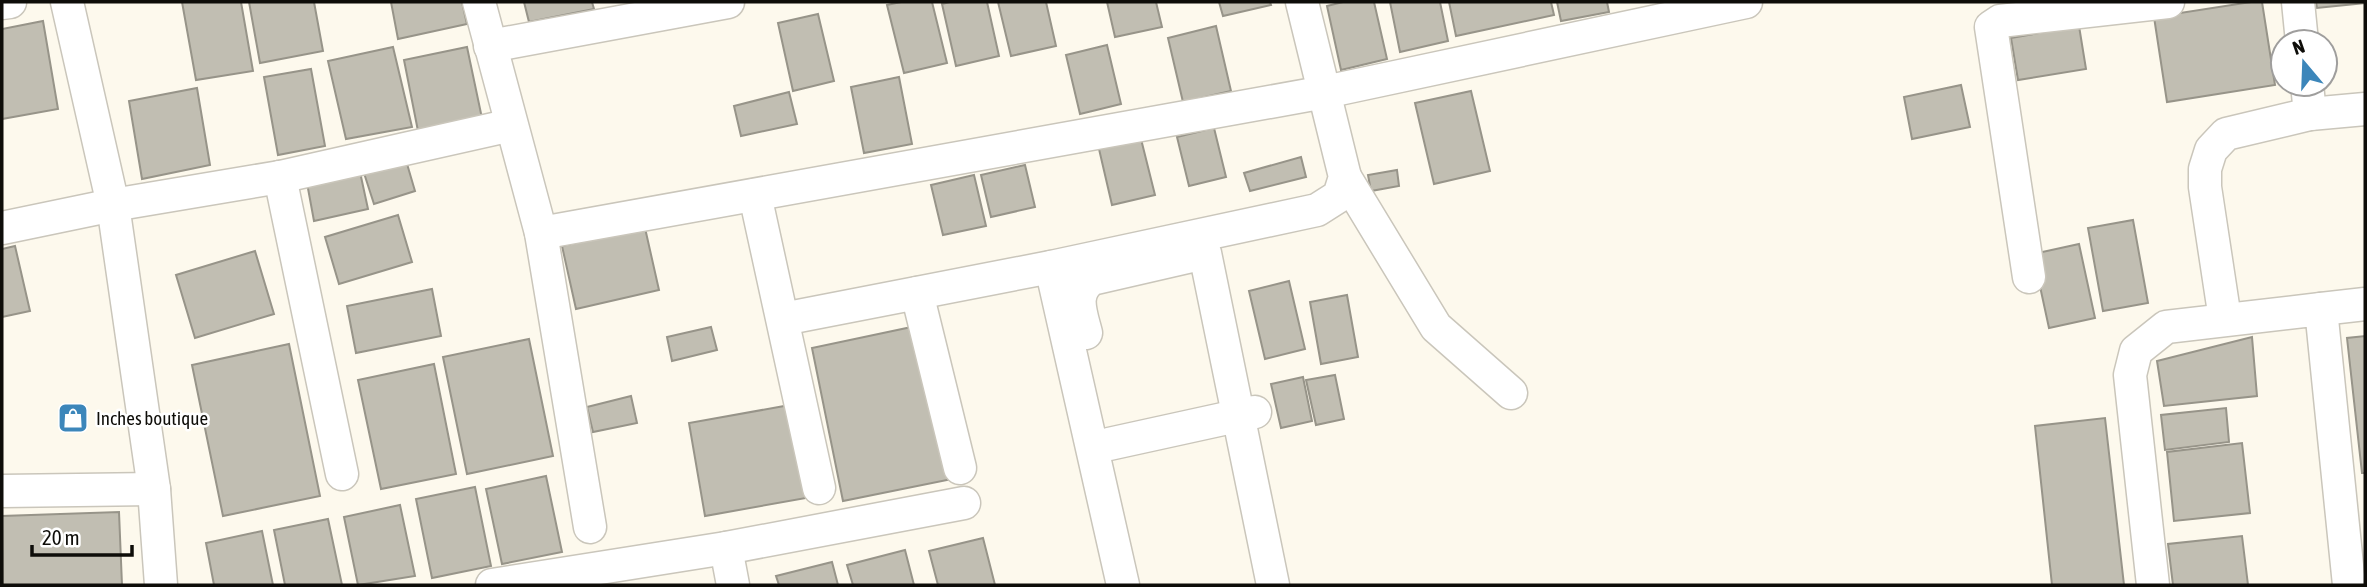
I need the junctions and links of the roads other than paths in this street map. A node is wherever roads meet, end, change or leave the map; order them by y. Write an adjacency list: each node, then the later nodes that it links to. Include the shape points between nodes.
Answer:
1 (10, 2): 9 (street)
2 (67, 2): 21 (street)
3 (480, 2): 13 (street)
4 (728, 2): 10 (street)
5 (1301, 2): 14 (street)
6 (1746, 2): 14 (street)
7 (2168, 2): 11 (street)
8 (2298, 2): 12 (street)
9 (2, 3)
10 (683, 6): 13 (street)
11 (2103, 6): 26 (street, via 2000,21 1991,27)
12 (2301, 28)
13 (490, 46): 17 (street)
14 (1325, 92): 19 (street); 20 (street)
15 (2308, 99): 16 (street); 31 (street, via 2226,134 2211,150 2205,187)
16 (2365, 109)
17 (511, 125): 18 (street); 23 (street)
18 (281, 177): 21 (street); 36 (street)
19 (1345, 177): 24 (street, via 1339,196 1317,210); 32 (street, via 1436,327)
20 (755, 195): 23 (street); 30 (street)
21 (113, 205): 22 (street); 38 (street)
22 (2, 228)
23 (541, 233): 42 (street)
24 (1213, 245): 25 (street); 33 (street); 34 (street, via 1092,279 1079,294)
25 (1051, 267): 27 (street); 48 (street)
26 (2029, 277)
27 (917, 293): 30 (street); 35 (street)
28 (2365, 304): 29 (street)
29 (2321, 309): 31 (street); 41 (street)
30 (783, 319): 37 (street)
31 (2225, 319): 50 (street, via 2166,327 2136,351 2130,375)
32 (1511, 393)
33 (1247, 414): 34 (street); 44 (street)
34 (1109, 443): 49 (street)
35 (960, 468)
36 (342, 474)
37 (819, 488)
38 (155, 489): 39 (street); 45 (street)
39 (2, 491)
40 (964, 503): 43 (street)
41 (2353, 505): 51 (street)
42 (590, 527)
43 (726, 548): 46 (street); 47 (street)
44 (1283, 582)
45 (161, 585)
46 (492, 585)
47 (733, 585)
48 (1123, 585)
49 (1140, 585)
50 (2153, 585)
51 (2349, 585)

